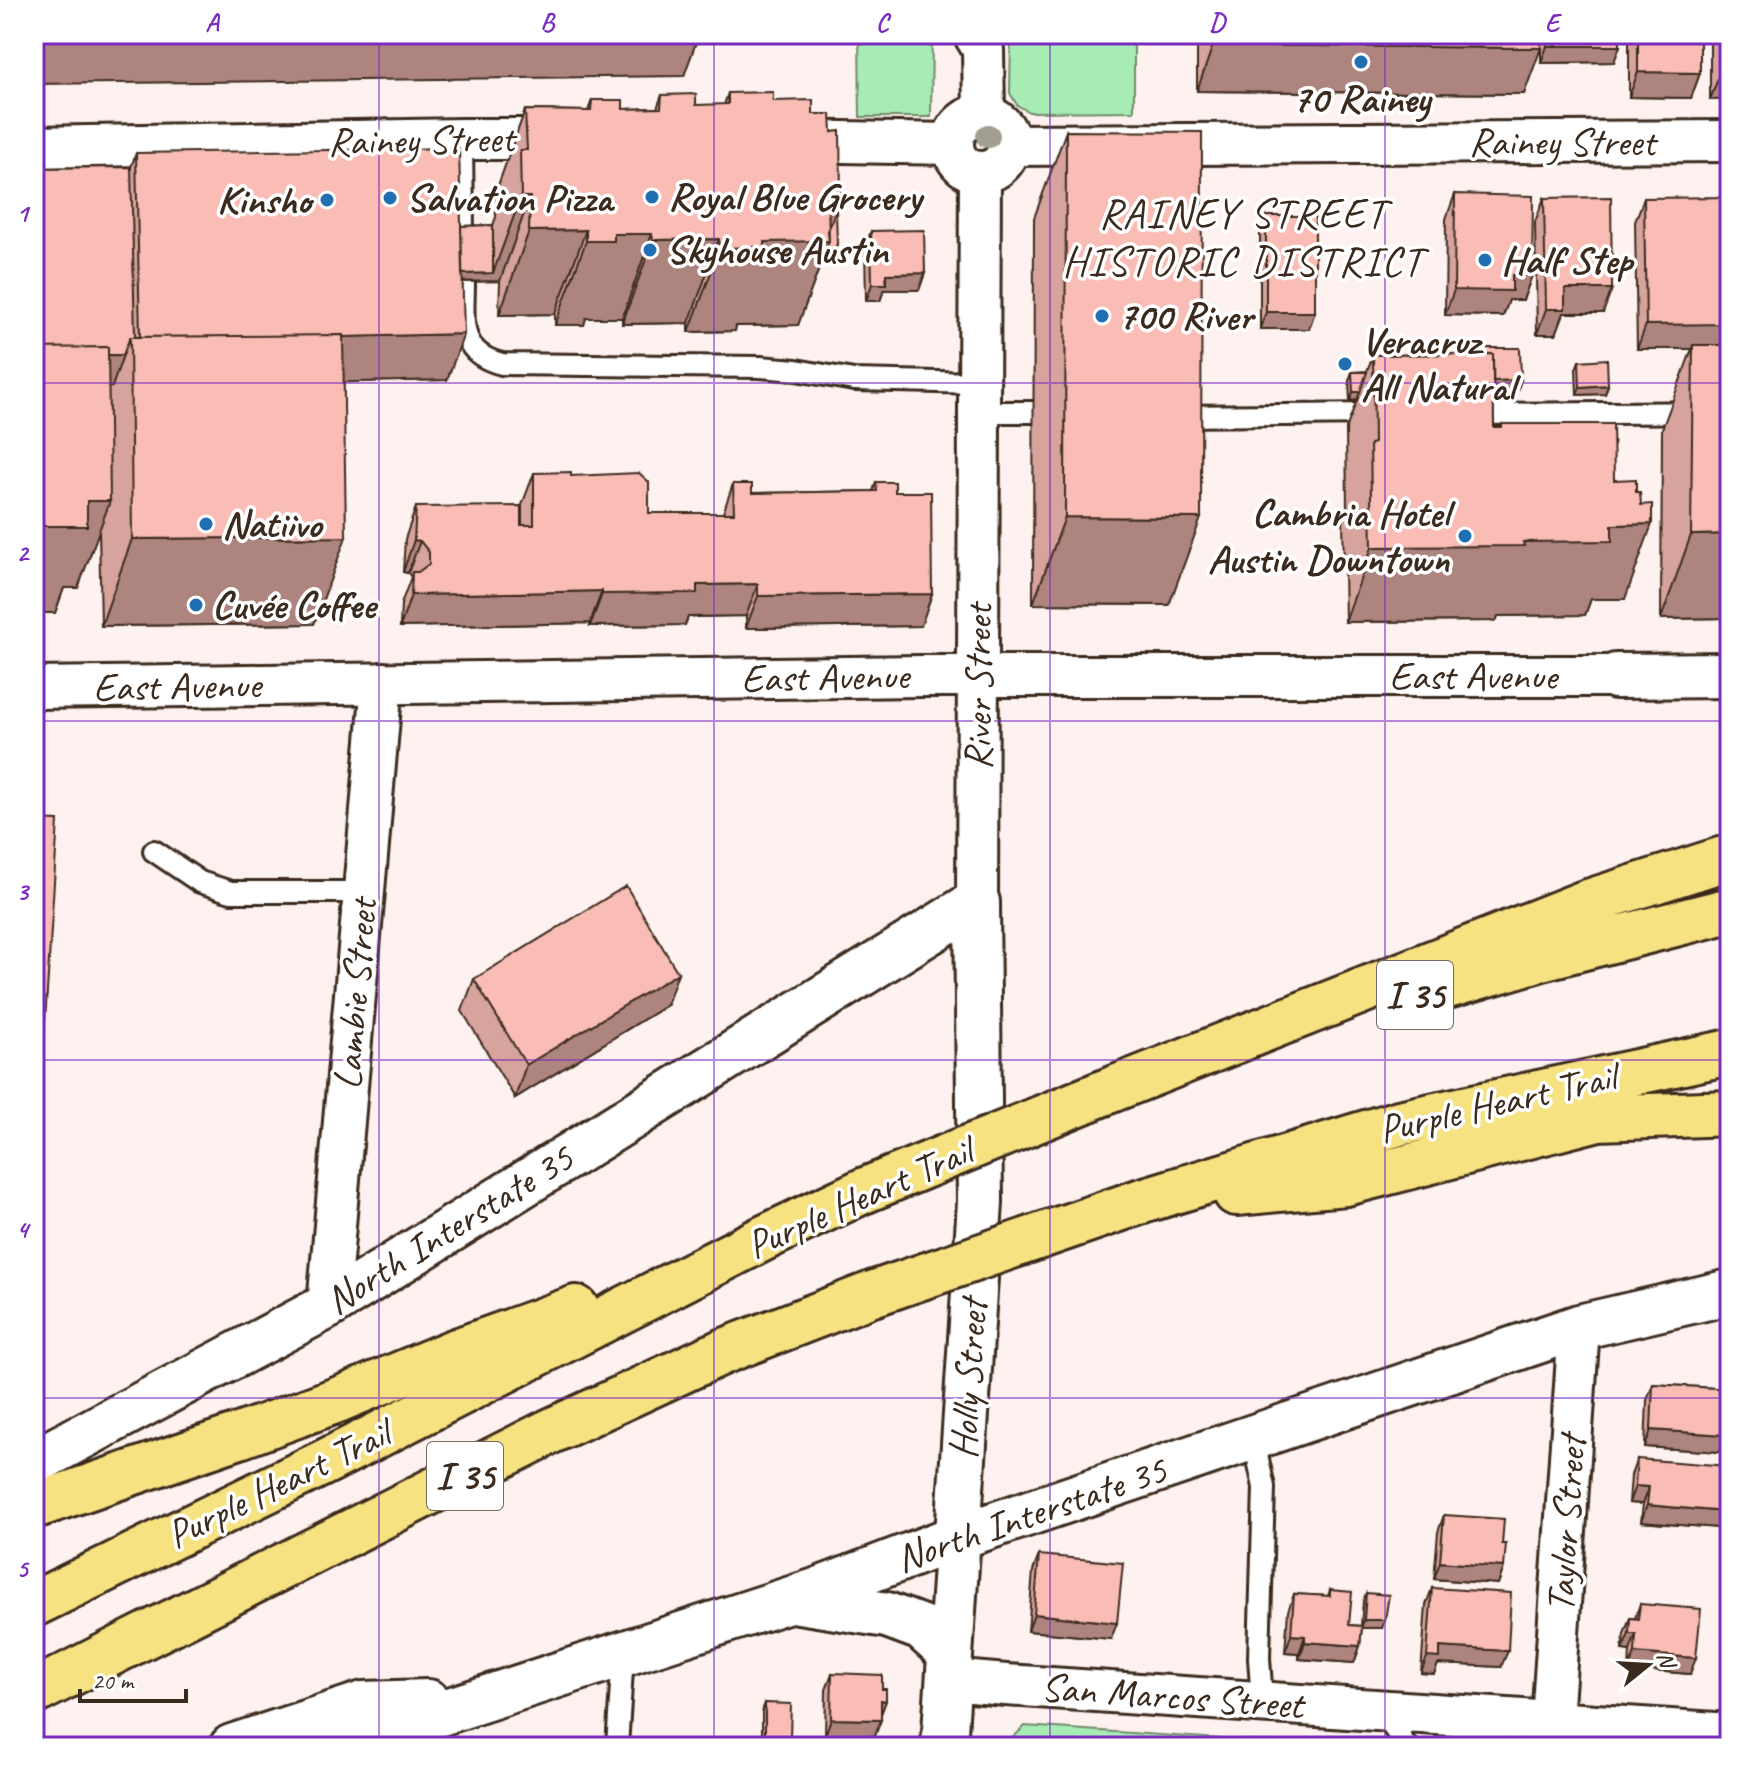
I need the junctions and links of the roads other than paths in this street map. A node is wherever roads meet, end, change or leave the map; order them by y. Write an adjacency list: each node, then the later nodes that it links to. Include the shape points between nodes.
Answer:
1 (983, 39): 2 (street)
2 (997, 130): 6 (street, Rainey Street); 7 (street, via 966,121); 9 (street, via 1008,154 997,168)
3 (462, 139): 4 (street, Rainey Street); 8 (street, Rainey Street); 10 (lane)
4 (606, 140)
5 (749, 141): 7 (street)
6 (1730, 141)
7 (953, 144): 9 (street, via 958,160)
8 (34, 147)
9 (980, 172): 12 (street, River Street)
10 (463, 234)
11 (464, 282): 12 (lane, via 466,339 476,352 502,364 760,367)
12 (978, 398): 13 (lane); 18 (street, River Street)
13 (1034, 412)
14 (1730, 412): 16 (lane)
15 (1403, 414): 17 (lane)
16 (1450, 414)
17 (1170, 416)
18 (978, 675): 20 (street, East Avenue); 21 (street, East Avenue); 26 (street, River Street)
19 (1730, 675): 20 (main road)
20 (1616, 676)
21 (382, 683): 22 (street, East Avenue); 25 (street, Lambie Street)
22 (34, 688)
23 (154, 851): 25 (lane, via 200,882 231,892)
24 (1730, 857): 29 (highway, via 1585,903)
25 (364, 892): 35 (street, Lambie Street)
26 (977, 902): 32 (main road, River Street); 35 (main road, North Interstate 35)
27 (1730, 910): 29 (highway, Purple Heart Trail / I 35, via 1545,957)
28 (1730, 1052): 31 (highway, Purple Heart Trail / I 35, via 1399,1123)
29 (1103, 1093): 33 (highway, Purple Heart Trail / I 35, bridge, via 863,1191)
30 (1730, 1113): 31 (highway, via 1598,1118 1346,1183)
31 (1142, 1201): 45 (highway, Purple Heart Trail / I 35, bridge, via 722,1352 549,1432)
32 (980, 1202): 40 (main road, Holly Street)
33 (762, 1239): 39 (highway, via 353,1394); 42 (highway, Purple Heart Trail / I 35)
34 (1730, 1292): 36 (main road, North Interstate 35)
35 (328, 1306): 38 (main road, North Interstate 35)
36 (1579, 1327): 37 (main road, North Interstate 35); 49 (street, Taylor Street)
37 (1253, 1437): 40 (main road, North Interstate 35); 47 (lane, via 1264,1487)
38 (34, 1462)
39 (34, 1506)
40 (958, 1537): 41 (main road, North Interstate 35); 44 (main road, Holly Street)
41 (791, 1600): 43 (main road, North Interstate 35); 44 (main road, via 887,1615 922,1628)
42 (34, 1604)
43 (623, 1654): 46 (main road, North Interstate 35); 53 (lane)
44 (950, 1666): 47 (street, San Marcos Street, via 1006,1685); 54 (main road, Holly Street)
45 (34, 1692)
46 (474, 1701): 51 (main road, North Interstate 35); 52 (main road, via 364,1704)
47 (1262, 1701): 48 (street, San Marcos Street)
48 (1381, 1710): 49 (street, San Marcos Street); 55 (lane)
49 (1552, 1721): 50 (street, San Marcos Street)
50 (1730, 1734)
51 (364, 1743)
52 (232, 1747)
53 (617, 1747)
54 (944, 1747)
55 (1407, 1747)

